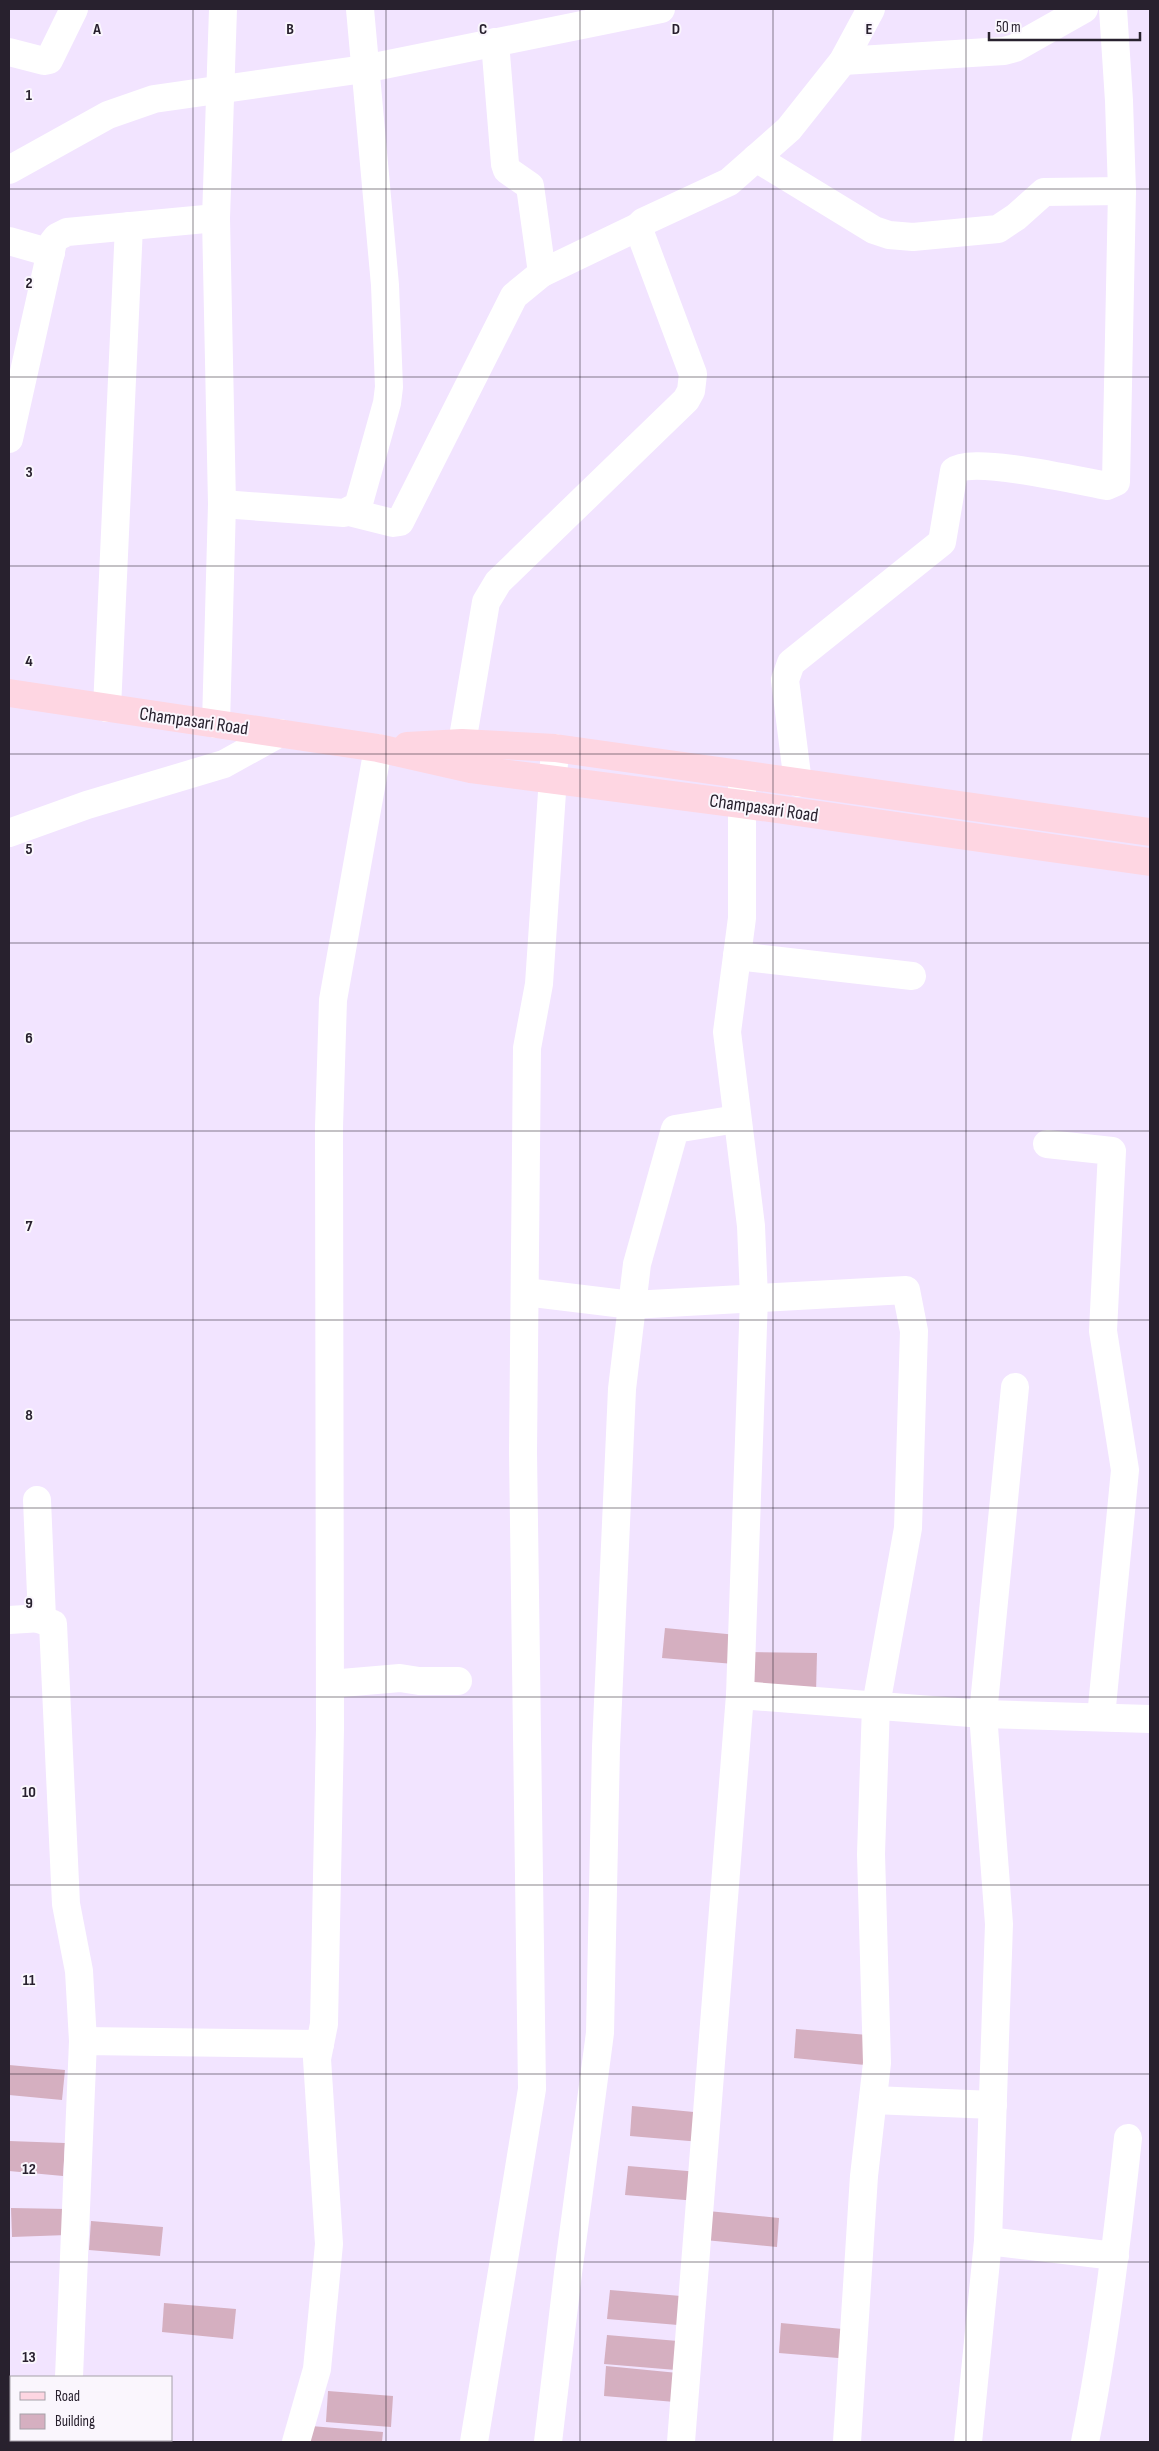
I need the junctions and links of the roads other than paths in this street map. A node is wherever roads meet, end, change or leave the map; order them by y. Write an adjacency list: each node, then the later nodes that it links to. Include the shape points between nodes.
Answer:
1 (74, 9): 9 (street, via 49,60)
2 (223, 9): 12 (street)
3 (360, 9): 11 (street)
4 (871, 9): 10 (street)
5 (1084, 9): 10 (street, via 1004,51)
6 (1113, 9): 15 (street)
7 (646, 10): 8 (street)
8 (495, 42): 11 (street); 21 (street, via 505,164 507,170 530,186)
9 (9, 52)
10 (843, 61): 13 (street, via 789,129)
11 (364, 69): 12 (street); 24 (street, via 385,285 389,395 359,503)
12 (222, 88): 14 (street, via 154,99 115,112); 16 (street)
13 (756, 158): 15 (street, via 874,230 889,235 913,237 998,229 1044,192); 18 (street, via 729,182)
14 (9, 170)
15 (1122, 191): 34 (street, via 1116,482 1107,486 989,466 960,467 954,471 942,542 791,663 785,680)
16 (216, 218): 17 (street); 23 (street)
17 (129, 226): 20 (street, via 66,232 53,242); 26 (street)
18 (638, 227): 21 (street); 29 (street, via 694,374 692,391 490,593)
19 (9, 242): 20 (street)
20 (51, 253): 22 (street)
21 (542, 273): 24 (street, via 514,296 402,520 393,522)
22 (9, 438)
23 (222, 504): 24 (street); 27 (street)
24 (349, 512)
25 (9, 694): 26 (main road, Champasari Road)
26 (107, 708): 27 (main road, Champasari Road)
27 (216, 724): 28 (main road, Champasari Road)
28 (280, 732): 30 (main road, Champasari Road); 37 (street, via 224,764 87,805)
29 (462, 743): 30 (main road, Champasari Road); 31 (main road, Champasari Road)
30 (378, 748): 33 (main road, Champasari Road, via 464,767); 51 (street, via 333,1000 329,1127)
31 (555, 748): 32 (main road, Champasari Road); 33 (street)
32 (742, 776): 34 (main road, Champasari Road); 35 (street)
33 (552, 780): 35 (main road, Champasari Road); 43 (street, via 539,984 527,1048)
34 (798, 783): 36 (main road, Champasari Road)
35 (741, 804): 38 (main road, Champasari Road); 39 (street, via 742,918)
36 (1150, 832)
37 (9, 833)
38 (1150, 862)
39 (737, 956): 40 (street); 41 (street, via 727,1032)
40 (912, 976)
41 (737, 1119): 44 (street, via 751,1226); 45 (street, via 675,1129 637,1264)
42 (1047, 1144): 55 (street, via 1112,1151 1103,1331 1125,1470)
43 (524, 1292): 45 (street); 66 (street, via 523,1452 532,2089)
44 (754, 1298): 45 (street); 52 (street); 53 (street, via 906,1290 914,1331 908,1528)
45 (632, 1305): 67 (street, via 622,1389 607,1737 600,2033)
46 (1015, 1387): 54 (street)
47 (37, 1500): 48 (street, via 42,1618)
48 (36, 1618): 49 (street); 57 (street, via 53,1624 66,1904 79,1971)
49 (9, 1620)
50 (458, 1681): 51 (street, via 400,1678)
51 (330, 1684): 58 (street, via 324,2024)
52 (740, 1695): 53 (street); 68 (street)
53 (876, 1705): 54 (street); 59 (street, via 871,1854 877,2063)
54 (983, 1714): 55 (street); 60 (street, via 999,1924)
55 (1101, 1717): 56 (street)
56 (1150, 1719)
57 (83, 2041): 58 (street); 64 (street)
58 (320, 2044): 65 (street, via 317,2059 329,2244 317,2370)
59 (873, 2100): 60 (street); 69 (street, via 864,2176)
60 (993, 2105): 62 (street)
61 (1128, 2138): 63 (street)
62 (988, 2241): 63 (street); 70 (street)
63 (1115, 2256): 71 (street, via 1097,2383)
64 (69, 2376)
65 (296, 2442)
66 (474, 2442)
67 (548, 2442)
68 (681, 2442)
69 (847, 2442)
70 (968, 2442)
71 (1084, 2442)

